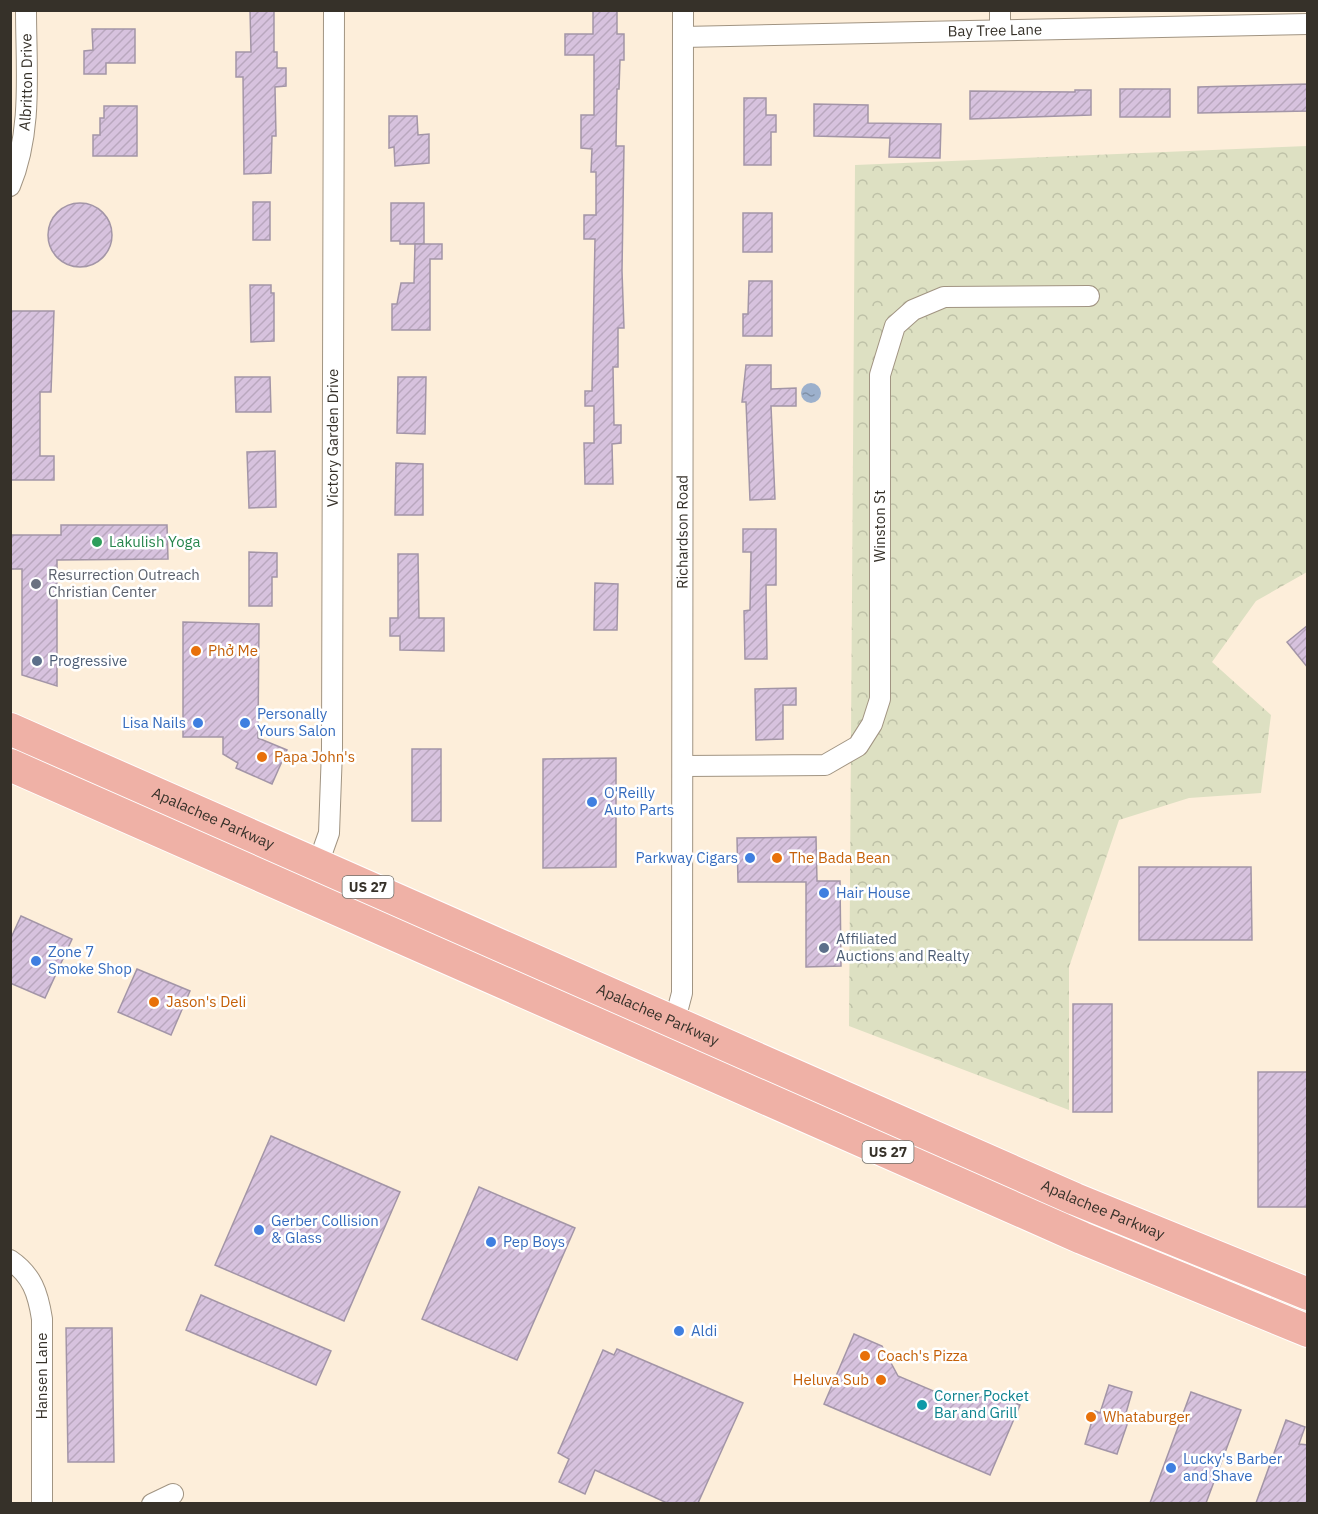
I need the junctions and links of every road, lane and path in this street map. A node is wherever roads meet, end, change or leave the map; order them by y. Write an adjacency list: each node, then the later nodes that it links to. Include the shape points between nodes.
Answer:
1 (26, 10): 8 (street, Albritton Drive, via 26,127)
2 (334, 10): 16 (street, Victory Garden Drive, via 332,750 329,833)
3 (683, 10): 7 (street, Richardson Road)
4 (1000, 10): 6 (street)
5 (1308, 24): 6 (street, Bay Tree Lane)
6 (1000, 30): 7 (street, Bay Tree Lane)
7 (683, 37): 13 (street, Richardson Road)
8 (10, 186)
9 (1089, 296): 13 (street, Winston St, via 944,297 913,310 895,326 880,375 880,699 872,724 858,746 825,765)
10 (10, 729): 11 (main road, Apalachee Parkway / US 27)
11 (40, 742): 14 (main road, Apalachee Parkway / US 27); 15 (main road)
12 (10, 765): 15 (main road, Apalachee Parkway / US 27)
13 (683, 766): 18 (street, Richardson Road, via 682,993)
14 (102, 770): 15 (main road, via 63,773); 16 (main road, Apalachee Parkway / US 27)
15 (50, 782): 17 (main road, Apalachee Parkway / US 27)
16 (318, 864): 17 (main road, via 300,877); 18 (main road, Apalachee Parkway / US 27)
17 (270, 880): 19 (main road, Apalachee Parkway / US 27)
18 (674, 1023): 19 (street, Richardson Road); 21 (main road, Apalachee Parkway / US 27, via 1085,1203)
19 (666, 1054): 22 (main road, Apalachee Parkway / US 27, via 1082,1238)
20 (10, 1260): 24 (street, Hansen Lane, via 28,1275 39,1297 42,1319)
21 (1308, 1294)
22 (1308, 1331)
23 (173, 1494): 25 (street)
24 (42, 1503)
25 (152, 1503)

